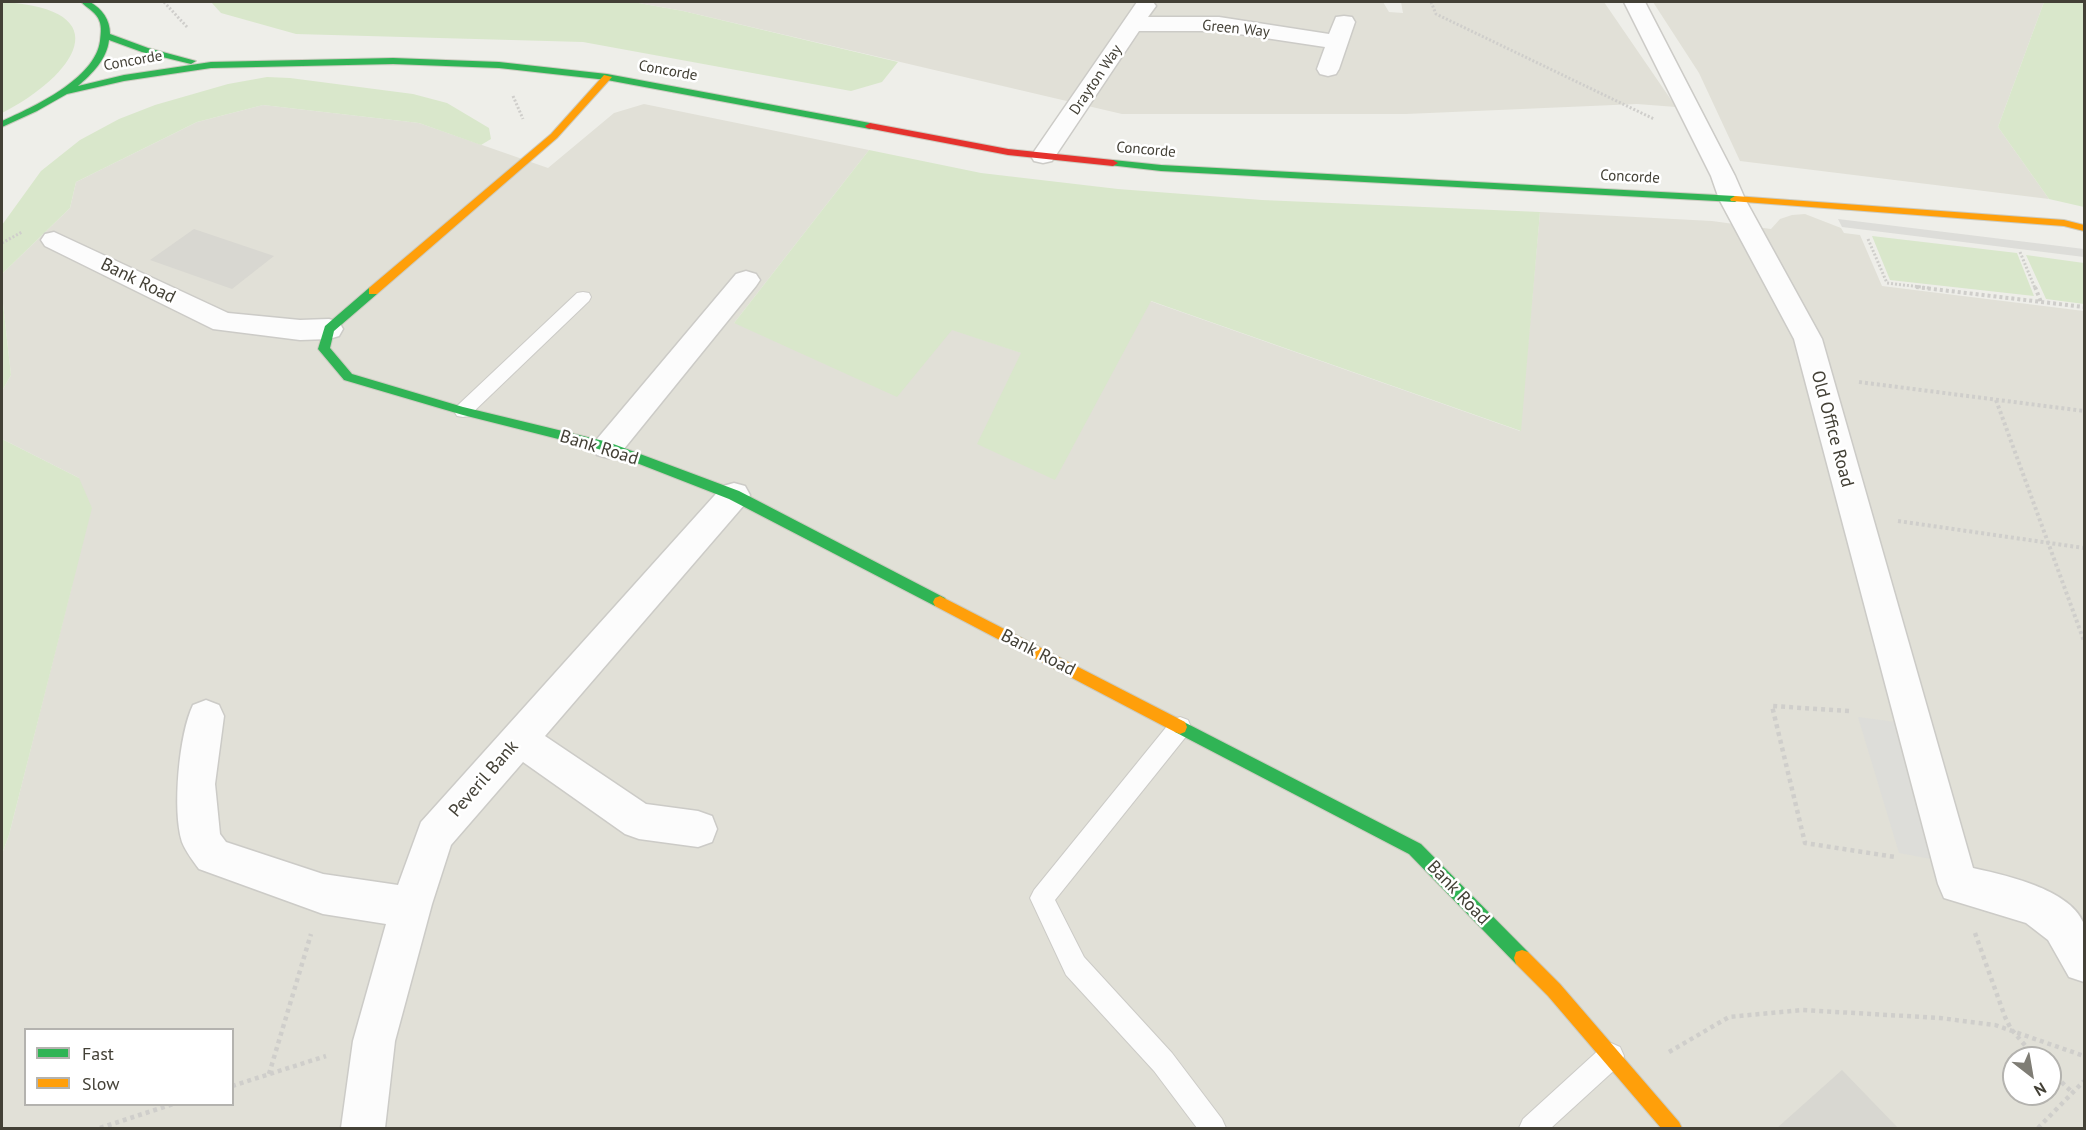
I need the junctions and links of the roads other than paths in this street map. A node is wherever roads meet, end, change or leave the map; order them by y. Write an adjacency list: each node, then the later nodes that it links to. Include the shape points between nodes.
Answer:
1 (88, 2): 6 (street, via 100,14)
2 (1145, 2): 5 (street, Drayton Way)
3 (1634, 2): 14 (street, Old Office Road)
4 (1345, 20): 7 (street)
5 (1134, 24): 7 (street, Green Way, via 1219,24); 13 (street, Drayton Way)
6 (108, 36): 8 (street, Concorde, via 145,50); 11 (street, via 92,66)
7 (1337, 42): 9 (street)
8 (210, 65): 10 (street, Concorde, via 393,61 499,65); 11 (street, Concorde, via 124,78)
9 (1328, 69)
10 (607, 77): 13 (street, Concorde); 19 (street, via 555,136)
11 (62, 93): 12 (street)
12 (2, 124)
13 (1043, 156): 14 (street, Concorde, via 1290,177)
14 (1732, 198): 15 (street, Concorde); 28 (street, Old Office Road, via 1808,339 1958,884 2019,900 2043,911 2061,926)
15 (2085, 228)
16 (54, 240): 19 (street, Bank Road, via 223,322)
17 (746, 280): 21 (street)
18 (583, 297): 20 (lane)
19 (329, 329): 20 (street, Bank Road, via 324,349 348,377)
20 (463, 411): 21 (street, Bank Road)
21 (608, 447): 22 (street, Bank Road)
22 (734, 495): 24 (street, Bank Road); 25 (street, Peveril Bank)
23 (206, 717): 27 (street, via 196,784 201,840 213,856 323,894 393,905)
24 (1180, 727): 29 (street, Bank Road, via 1415,849 1554,990); 31 (lane, via 1042,898 1075,966 1163,1062)
25 (519, 739): 26 (street, via 639,821); 27 (street, Peveril Bank, via 435,835)
26 (698, 829)
27 (412, 904): 30 (street, Peveril Bank, via 374,1041)
28 (2085, 962)
29 (1611, 1056): 32 (lane); 33 (street, Bank Road)
30 (363, 1128)
31 (1213, 1128)
32 (1532, 1128)
33 (1673, 1128)

